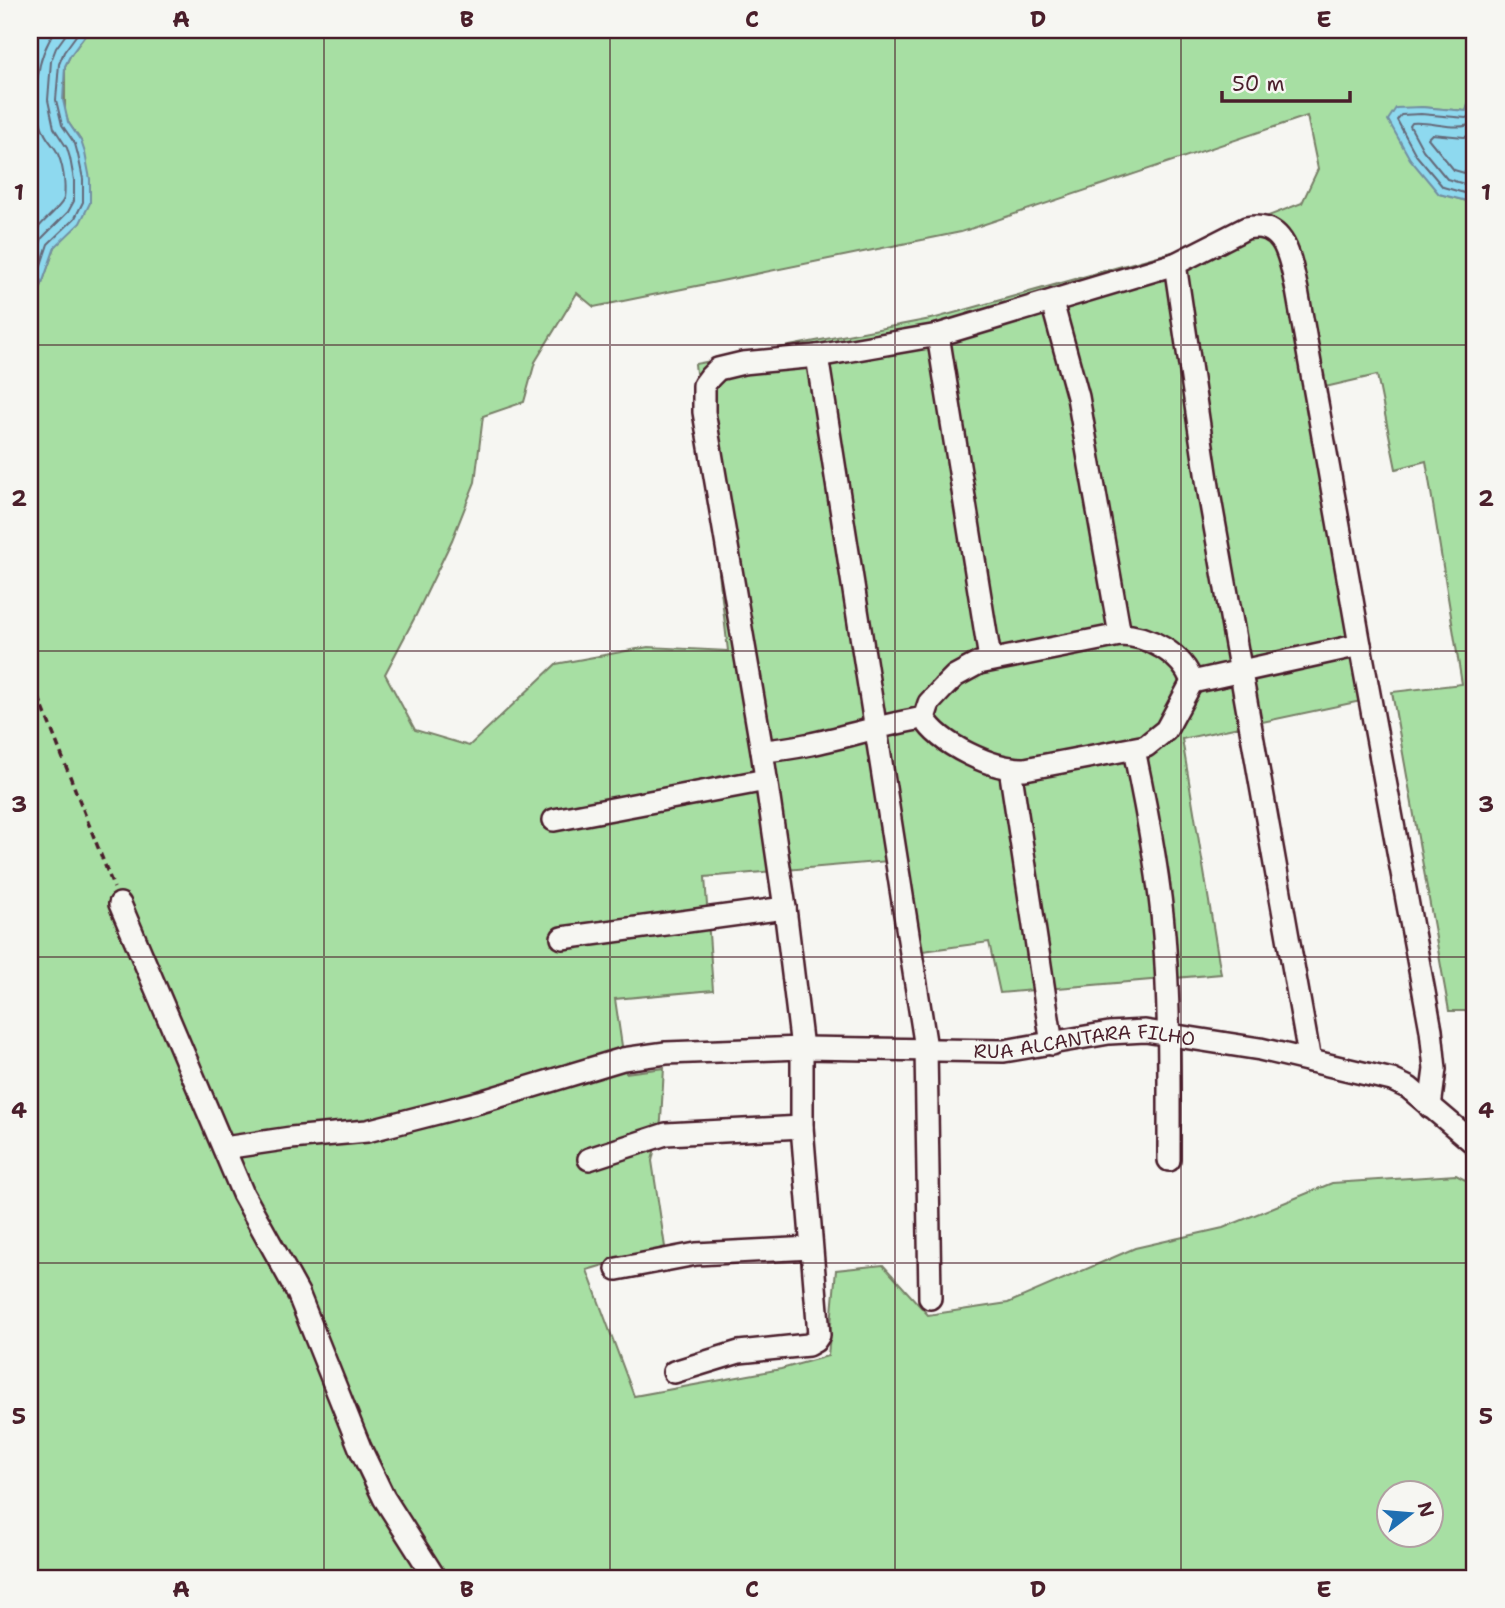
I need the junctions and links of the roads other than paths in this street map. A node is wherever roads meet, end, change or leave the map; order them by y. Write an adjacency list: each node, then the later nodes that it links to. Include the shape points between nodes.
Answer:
1 (1175, 264): 2 (street); 6 (street, via 1256,226 1279,236 1289,253); 8 (street, via 1209,493)
2 (1052, 302): 3 (street); 5 (street, via 1078,397)
3 (938, 335): 4 (street); 7 (street)
4 (817, 356): 11 (street); 13 (street, via 719,369 704,385)
5 (1120, 635): 7 (street); 9 (street, via 1144,638 1163,648)
6 (1360, 645): 8 (street); 25 (street, via 1431,1031 1435,1069)
7 (990, 659): 10 (street, via 955,676 929,703)
8 (1242, 671): 9 (street); 24 (street)
9 (1192, 682): 12 (street, via 1166,730)
10 (923, 718): 11 (street); 14 (street, via 946,741)
11 (875, 728): 13 (street, via 818,744); 23 (street)
12 (1134, 750): 14 (street); 20 (street, via 1164,933)
13 (762, 751): 15 (street)
14 (1010, 768): 21 (street)
15 (766, 780): 16 (street); 18 (street)
16 (554, 820)
17 (120, 904): 28 (street)
18 (785, 908): 19 (street); 22 (street)
19 (562, 938)
20 (1169, 1034): 21 (street, RUA ALCANTARA FILHO, via 1120,1031); 24 (street, RUA ALCANTARA FILHO); 30 (street)
21 (1052, 1044): 23 (street, RUA ALCANTARA FILHO, via 1004,1051)
22 (802, 1048): 23 (street, RUA ALCANTARA FILHO); 26 (street); 28 (street, RUA ALCANTARA FILHO, via 623,1059 367,1131)
23 (926, 1048): 33 (street)
24 (1310, 1061): 25 (street, RUA ALCANTARA FILHO, via 1392,1080)
25 (1430, 1107): 27 (street, RUA ALCANTARA FILHO)
26 (803, 1126): 29 (street, via 666,1134); 31 (street)
27 (1475, 1144)
28 (223, 1148): 35 (street, via 251,1210 298,1293 370,1470)
29 (589, 1159)
30 (1169, 1160)
31 (811, 1248): 32 (street, via 696,1254); 34 (street, via 819,1335 815,1341 731,1354)
32 (617, 1269)
33 (930, 1298)
34 (674, 1372)
35 (435, 1578)

